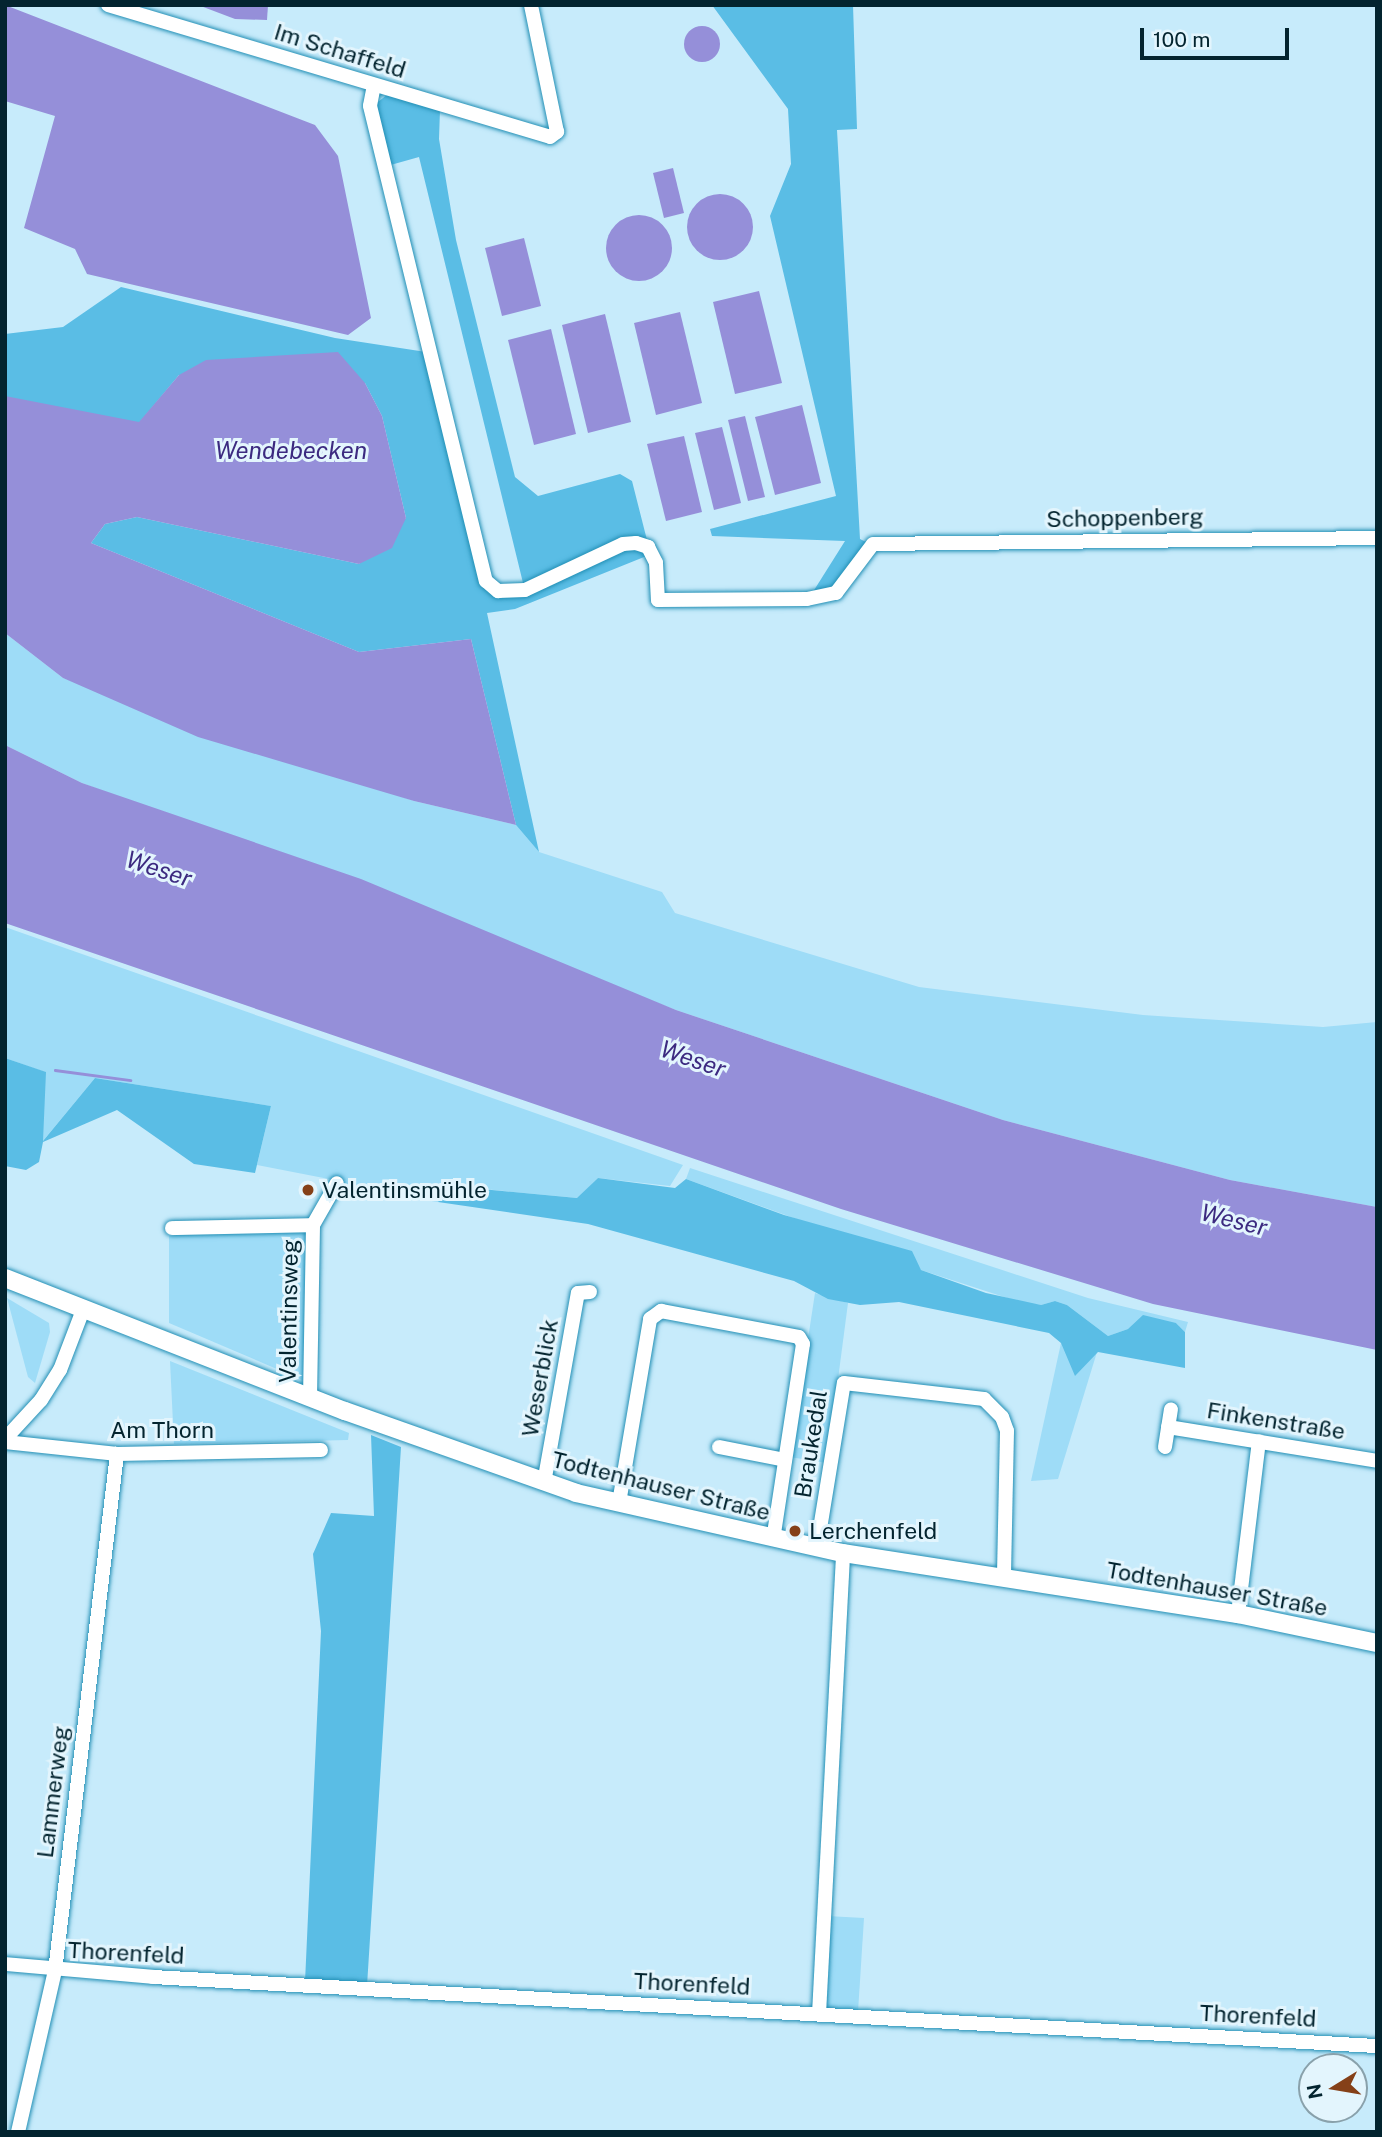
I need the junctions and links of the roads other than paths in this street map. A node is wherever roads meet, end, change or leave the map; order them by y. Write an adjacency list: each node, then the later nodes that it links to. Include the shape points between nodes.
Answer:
1 (108, 5): 3 (street, Im Schaffeld)
2 (531, 5): 3 (street, Im Schaffeld, via 557,132 550,137)
3 (374, 85): 4 (street, Schoppenberg, via 370,106 486,581 498,591 524,590 623,544 636,543 648,547 656,563 658,600 807,600 835,593 873,544)
4 (1377, 538)
5 (337, 1183): 6 (street, Valentinsweg)
6 (313, 1225): 7 (street, Valentinsweg); 11 (street, Valentinsweg)
7 (172, 1228)
8 (11, 1280): 10 (main road, Todtenhauser Straße)
9 (590, 1292): 22 (street, Weserblick, via 578,1293)
10 (84, 1307): 11 (main road, Todtenhauser Straße); 14 (street, via 60,1370)
11 (310, 1398): 22 (main road, Todtenhauser Straße)
12 (1171, 1409): 13 (street)
13 (1168, 1427): 15 (street, Finkenstraße); 17 (street)
14 (5, 1441): 19 (street, Am Thorn)
15 (1259, 1441): 21 (street, Finkenstraße); 28 (street)
16 (719, 1447): 20 (street)
17 (1165, 1447)
18 (321, 1450): 19 (street, Am Thorn)
19 (117, 1454): 31 (street, Lammerweg)
20 (785, 1460): 23 (street, via 802,1339 661,1311 650,1320); 24 (street)
21 (1377, 1461)
22 (544, 1483): 23 (main road, Todtenhauser Straße)
23 (619, 1503): 24 (main road, Todtenhauser Straße)
24 (773, 1539): 25 (main road, Todtenhauser Straße)
25 (817, 1547): 26 (main road, Todtenhauser Straße); 27 (street, Braukedal, via 844,1383 984,1399 1002,1417 1007,1431)
26 (844, 1553): 27 (main road, Todtenhauser Straße); 32 (street)
27 (1004, 1579): 28 (main road, Todtenhauser Straße)
28 (1238, 1614): 29 (main road, Todtenhauser Straße)
29 (1377, 1643)
30 (5, 1964): 31 (street, Thorenfeld)
31 (55, 1971): 32 (street, Thorenfeld); 34 (street, Lammerweg)
32 (818, 2014): 33 (street, Thorenfeld)
33 (1377, 2046)
34 (18, 2132)

